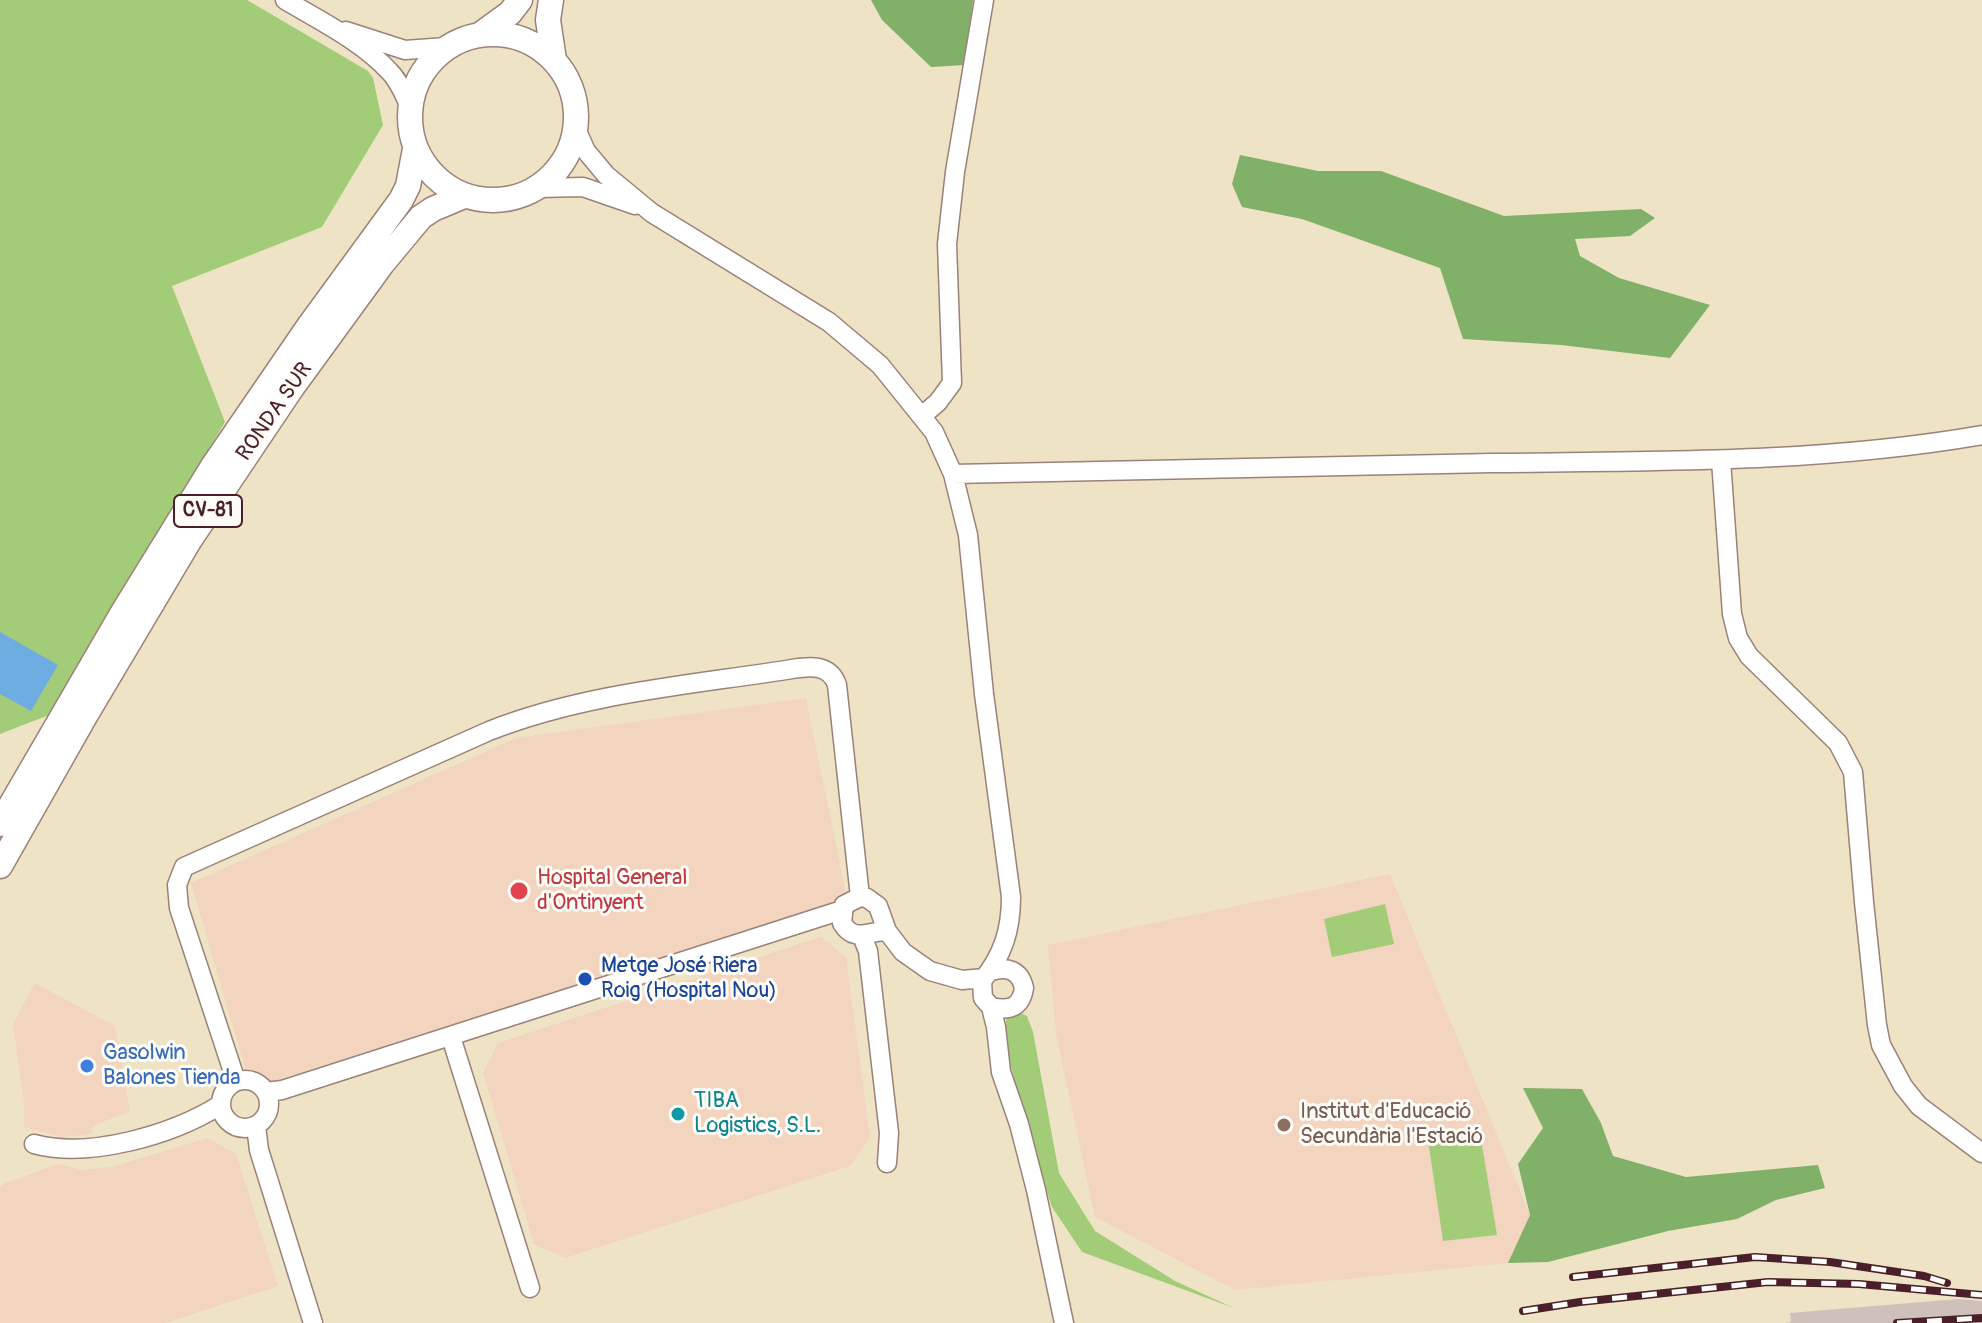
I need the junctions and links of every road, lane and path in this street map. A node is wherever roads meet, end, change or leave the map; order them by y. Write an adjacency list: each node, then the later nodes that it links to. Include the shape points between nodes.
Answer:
1 (285, 0): 5 (street)
2 (520, 0): 6 (main road, CV-81)
3 (551, 0): 8 (main road, CV-81)
4 (984, 0): 15 (street, via 947,244 952,383)
5 (332, 27): 7 (street, via 405,50); 9 (street, via 392,74)
6 (481, 34): 7 (main road, CV-81); 8 (main road, CV-81, via 508,34)
7 (446, 47): 9 (main road, CV-81, via 421,72)
8 (554, 60): 10 (main road, CV-81, via 573,92)
9 (409, 105): 11 (main road, CV-81)
10 (576, 129): 12 (main road, CV-81, via 556,173); 14 (street, via 595,163)
11 (415, 149): 13 (main road, CV-81, via 435,177); 19 (main road, RONDA SUR / CV-81, via 408,186 396,208 213,466)
12 (537, 188): 13 (main road, CV-81, via 502,200); 14 (street, via 597,190)
13 (464, 196): 20 (main road, RONDA SUR / CV-81, via 421,217 291,389 181,554)
14 (652, 213): 15 (street, via 829,322 880,365)
15 (922, 416): 18 (street)
16 (1982, 435): 17 (street)
17 (1721, 460): 18 (street); 31 (street, via 1738,638 1749,656 1838,743 1853,772 1881,1045 1919,1106)
18 (953, 474): 24 (street, via 972,564 1011,897)
19 (0, 824)
20 (0, 866)
21 (860, 897): 22 (street, via 849,901); 23 (street, via 878,906); 26 (street, via 837,685 828,671 792,669 534,714 184,867 177,885 179,908)
22 (843, 919): 23 (street, via 850,933); 25 (street, via 822,916)
23 (874, 934): 24 (street, via 930,971); 32 (street)
24 (994, 993): 35 (street, via 1001,1072 1025,1144)
25 (451, 1037): 27 (street); 33 (street)
26 (236, 1081): 27 (street, via 254,1081); 28 (street, via 225,1089)
27 (272, 1094): 29 (street, via 267,1115)
28 (222, 1111): 29 (street, via 233,1125); 30 (street, via 110,1147 60,1150)
29 (252, 1127): 34 (street)
30 (34, 1144)
31 (1982, 1153)
32 (887, 1163)
33 (530, 1288)
34 (313, 1323)
35 (1064, 1323)

